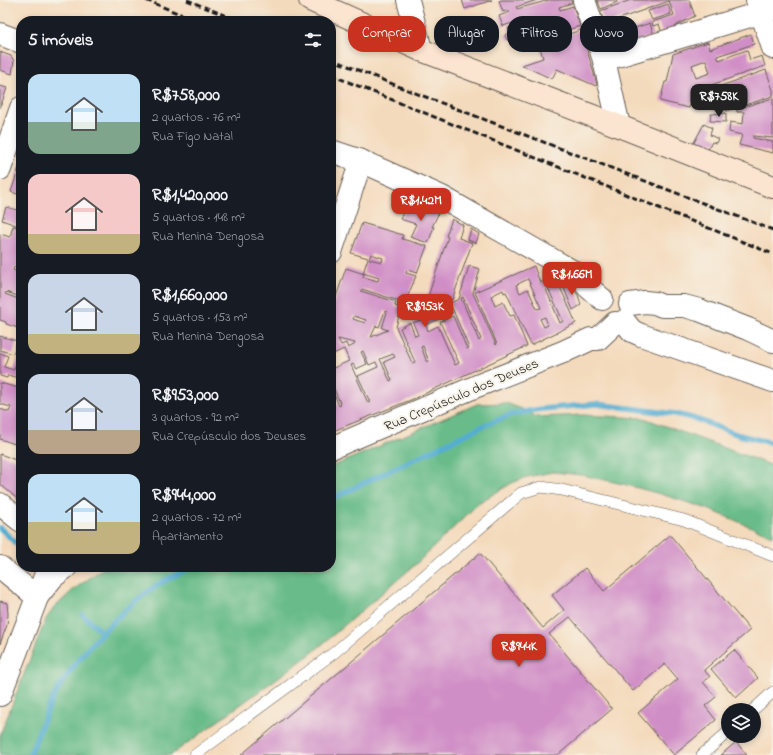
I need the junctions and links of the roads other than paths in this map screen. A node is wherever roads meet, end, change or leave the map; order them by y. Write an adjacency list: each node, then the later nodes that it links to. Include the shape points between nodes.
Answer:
1 (310, 0): 6 (street)
2 (408, 0): 5 (street)
3 (584, 0): 11 (street)
4 (764, 8): 9 (street); 11 (street)
5 (412, 16)
6 (348, 17)
7 (0, 34): 8 (street)
8 (16, 40)
9 (773, 48)
10 (426, 52): 13 (street)
11 (604, 60): 13 (street)
12 (16, 123): 16 (street)
13 (619, 126): 17 (street)
14 (336, 153): 15 (street)
15 (361, 161): 18 (street); 19 (street, via 442,197 584,279 593,280 598,283)
16 (0, 169)
17 (773, 187)
18 (336, 237)
19 (616, 310): 20 (street, via 645,302 662,306 684,306); 21 (street, via 632,331 640,335); 22 (street, Rua Crepúsculo dos Deuses, via 593,331 591,340)
20 (773, 341)
21 (773, 380)
22 (336, 446)
23 (0, 504): 24 (street)
24 (16, 517)
25 (773, 556): 34 (lane, via 684,520 562,490 541,487 521,493 335,652)
26 (0, 567): 29 (street)
27 (46, 572): 29 (street)
28 (60, 572): 29 (street)
29 (37, 597): 31 (street)
30 (773, 692): 32 (lane)
31 (0, 695)
32 (761, 703)
33 (721, 738): 35 (lane)
34 (195, 755)
35 (702, 755)

